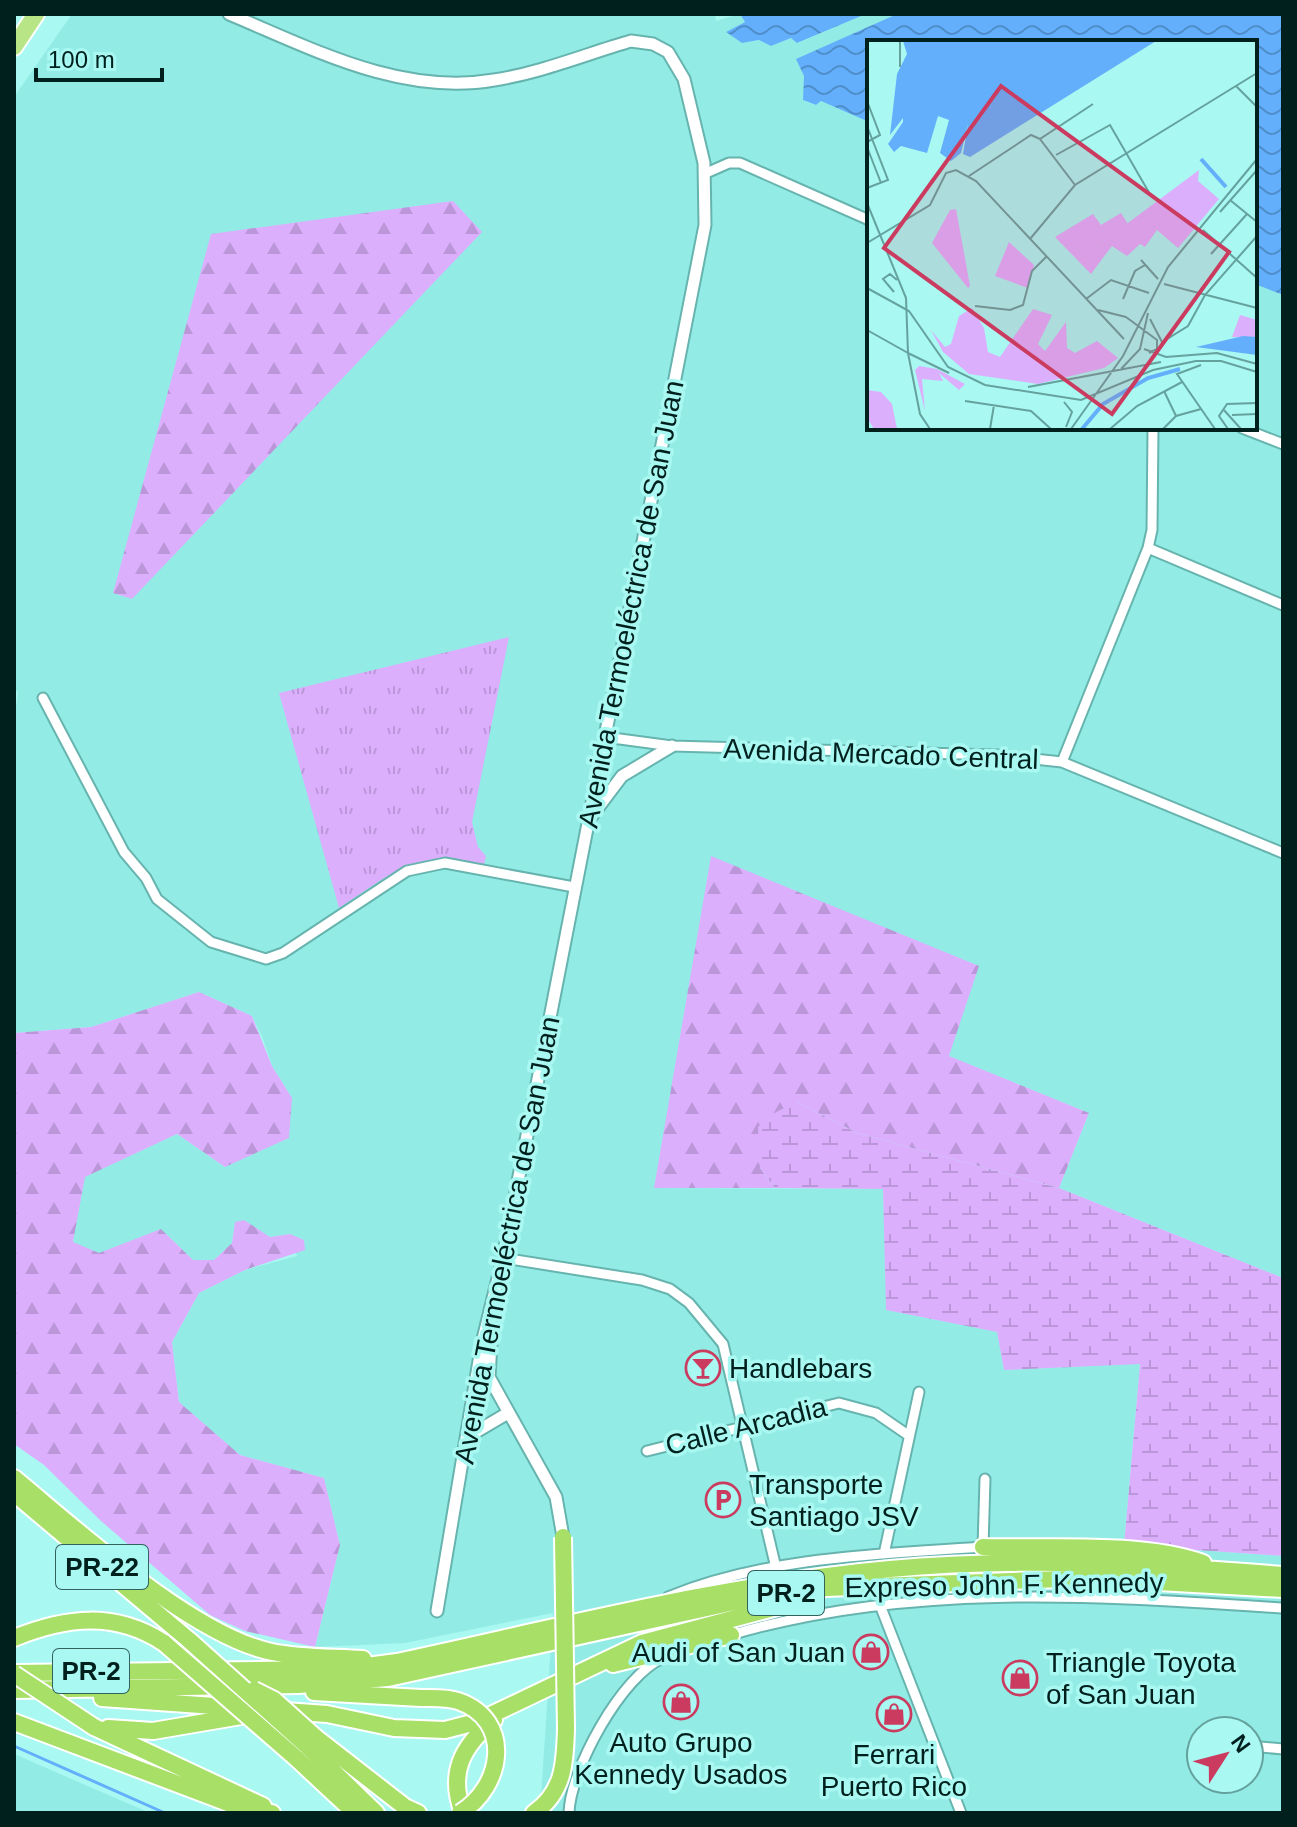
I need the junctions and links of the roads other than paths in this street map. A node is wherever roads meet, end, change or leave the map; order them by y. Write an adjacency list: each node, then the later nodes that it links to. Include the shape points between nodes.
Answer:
1 (36, 14): 3 (highway)
2 (229, 14): 4 (street, Avenida Termoeléctrica de San Juan, via 401,80 448,84 495,80 631,41 653,44 668,52 684,79)
3 (14, 47)
4 (704, 174): 5 (street, via 740,163); 12 (street, Avenida Termoeléctrica de San Juan, via 705,225)
5 (867, 219)
6 (1153, 430): 9 (street)
7 (1247, 430): 8 (street)
8 (1283, 444)
9 (1148, 548): 10 (street); 14 (street)
10 (1283, 605)
11 (43, 698): 17 (street, via 124,852 157,899 211,942 232,951 274,956 407,871 445,863)
12 (605, 737): 13 (street, Avenida Mercado Central); 15 (street, Avenida Termoeléctrica de San Juan)
13 (672, 746): 14 (street, Avenida Mercado Central, via 997,755); 15 (street, via 622,776)
14 (1062, 762): 16 (street, Avenida Mercado Central)
15 (587, 824): 17 (street, Avenida Termoeléctrica de San Juan)
16 (1283, 853)
17 (574, 887): 18 (street, Avenida Termoeléctrica de San Juan)
18 (503, 1258): 19 (street, Avenida Termoeléctrica de San Juan); 22 (street, via 670,1289 723,1344)
19 (493, 1305): 21 (street, via 489,1377); 24 (street, Avenida Termoeléctrica de San Juan)
20 (919, 1392): 23 (street)
21 (508, 1413): 24 (street); 29 (street, via 556,1497)
22 (741, 1426): 23 (street, Calle Arcadia, via 839,1403 876,1413); 25 (street, Calle Arcadia); 32 (street)
23 (908, 1435): 31 (street)
24 (469, 1436): 39 (street, Avenida Termoeléctrica de San Juan)
25 (647, 1451)
26 (14, 1478): 43 (highway, via 87,1539 222,1634 272,1652)
27 (985, 1479): 30 (street)
28 (14, 1493): 53 (highway, PR-22, bridge)
29 (563, 1537): 61 (highway, bridge, via 565,1765 547,1803)
30 (983, 1547): 31 (street); 33 (highway, via 1184,1556)
31 (884, 1554): 32 (street)
32 (776, 1568): 40 (street, via 696,1586)
33 (1223, 1570): 34 (highway, Expreso John F. Kennedy / PR-2); 40 (highway, Expreso John F. Kennedy / PR-2, via 1075,1563 906,1568 790,1581)
34 (1283, 1575)
35 (826, 1588): 36 (highway, Expreso John F. Kennedy / PR-2, via 1088,1578); 44 (highway, via 812,1598 642,1643); 46 (highway, Expreso John F. Kennedy / PR-2, via 734,1602 388,1678)
36 (1283, 1589)
37 (880, 1605): 38 (street, via 1090,1597); 41 (street, via 798,1615); 63 (street)
38 (1283, 1608)
39 (437, 1611)
40 (633, 1612): 43 (highway, Expreso John F. Kennedy / PR-2)
41 (731, 1635): 44 (highway); 62 (street, via 658,1660 632,1680 584,1764)
42 (14, 1638): 53 (highway, bridge, via 70,1621 108,1620 140,1629)
43 (397, 1662): 45 (highway, Expreso John F. Kennedy / PR-2, via 344,1669)
44 (588, 1668): 49 (highway)
45 (14, 1673): 52 (highway, bridge)
46 (298, 1685): 48 (highway, Expreso John F. Kennedy / PR-2); 59 (highway, bridge, via 319,1694 458,1701 481,1714 492,1731 497,1757 493,1780)
47 (14, 1690): 48 (highway, Expreso John F. Kennedy / PR-2)
48 (83, 1690): 50 (highway, via 107,1700)
49 (511, 1706): 50 (highway, via 476,1722 431,1731); 54 (highway)
50 (274, 1710): 52 (highway, via 153,1731)
51 (14, 1722): 55 (highway, via 236,1806)
52 (94, 1727): 55 (highway)
53 (306, 1747): 56 (highway); 57 (highway, PR-22); 58 (highway)
54 (462, 1755): 59 (highway, via 455,1778); 60 (highway, via 461,1788)
55 (275, 1813)
56 (355, 1813)
57 (376, 1813)
58 (418, 1813)
59 (462, 1813)
60 (479, 1813)
61 (534, 1813)
62 (569, 1813)
63 (961, 1813)

